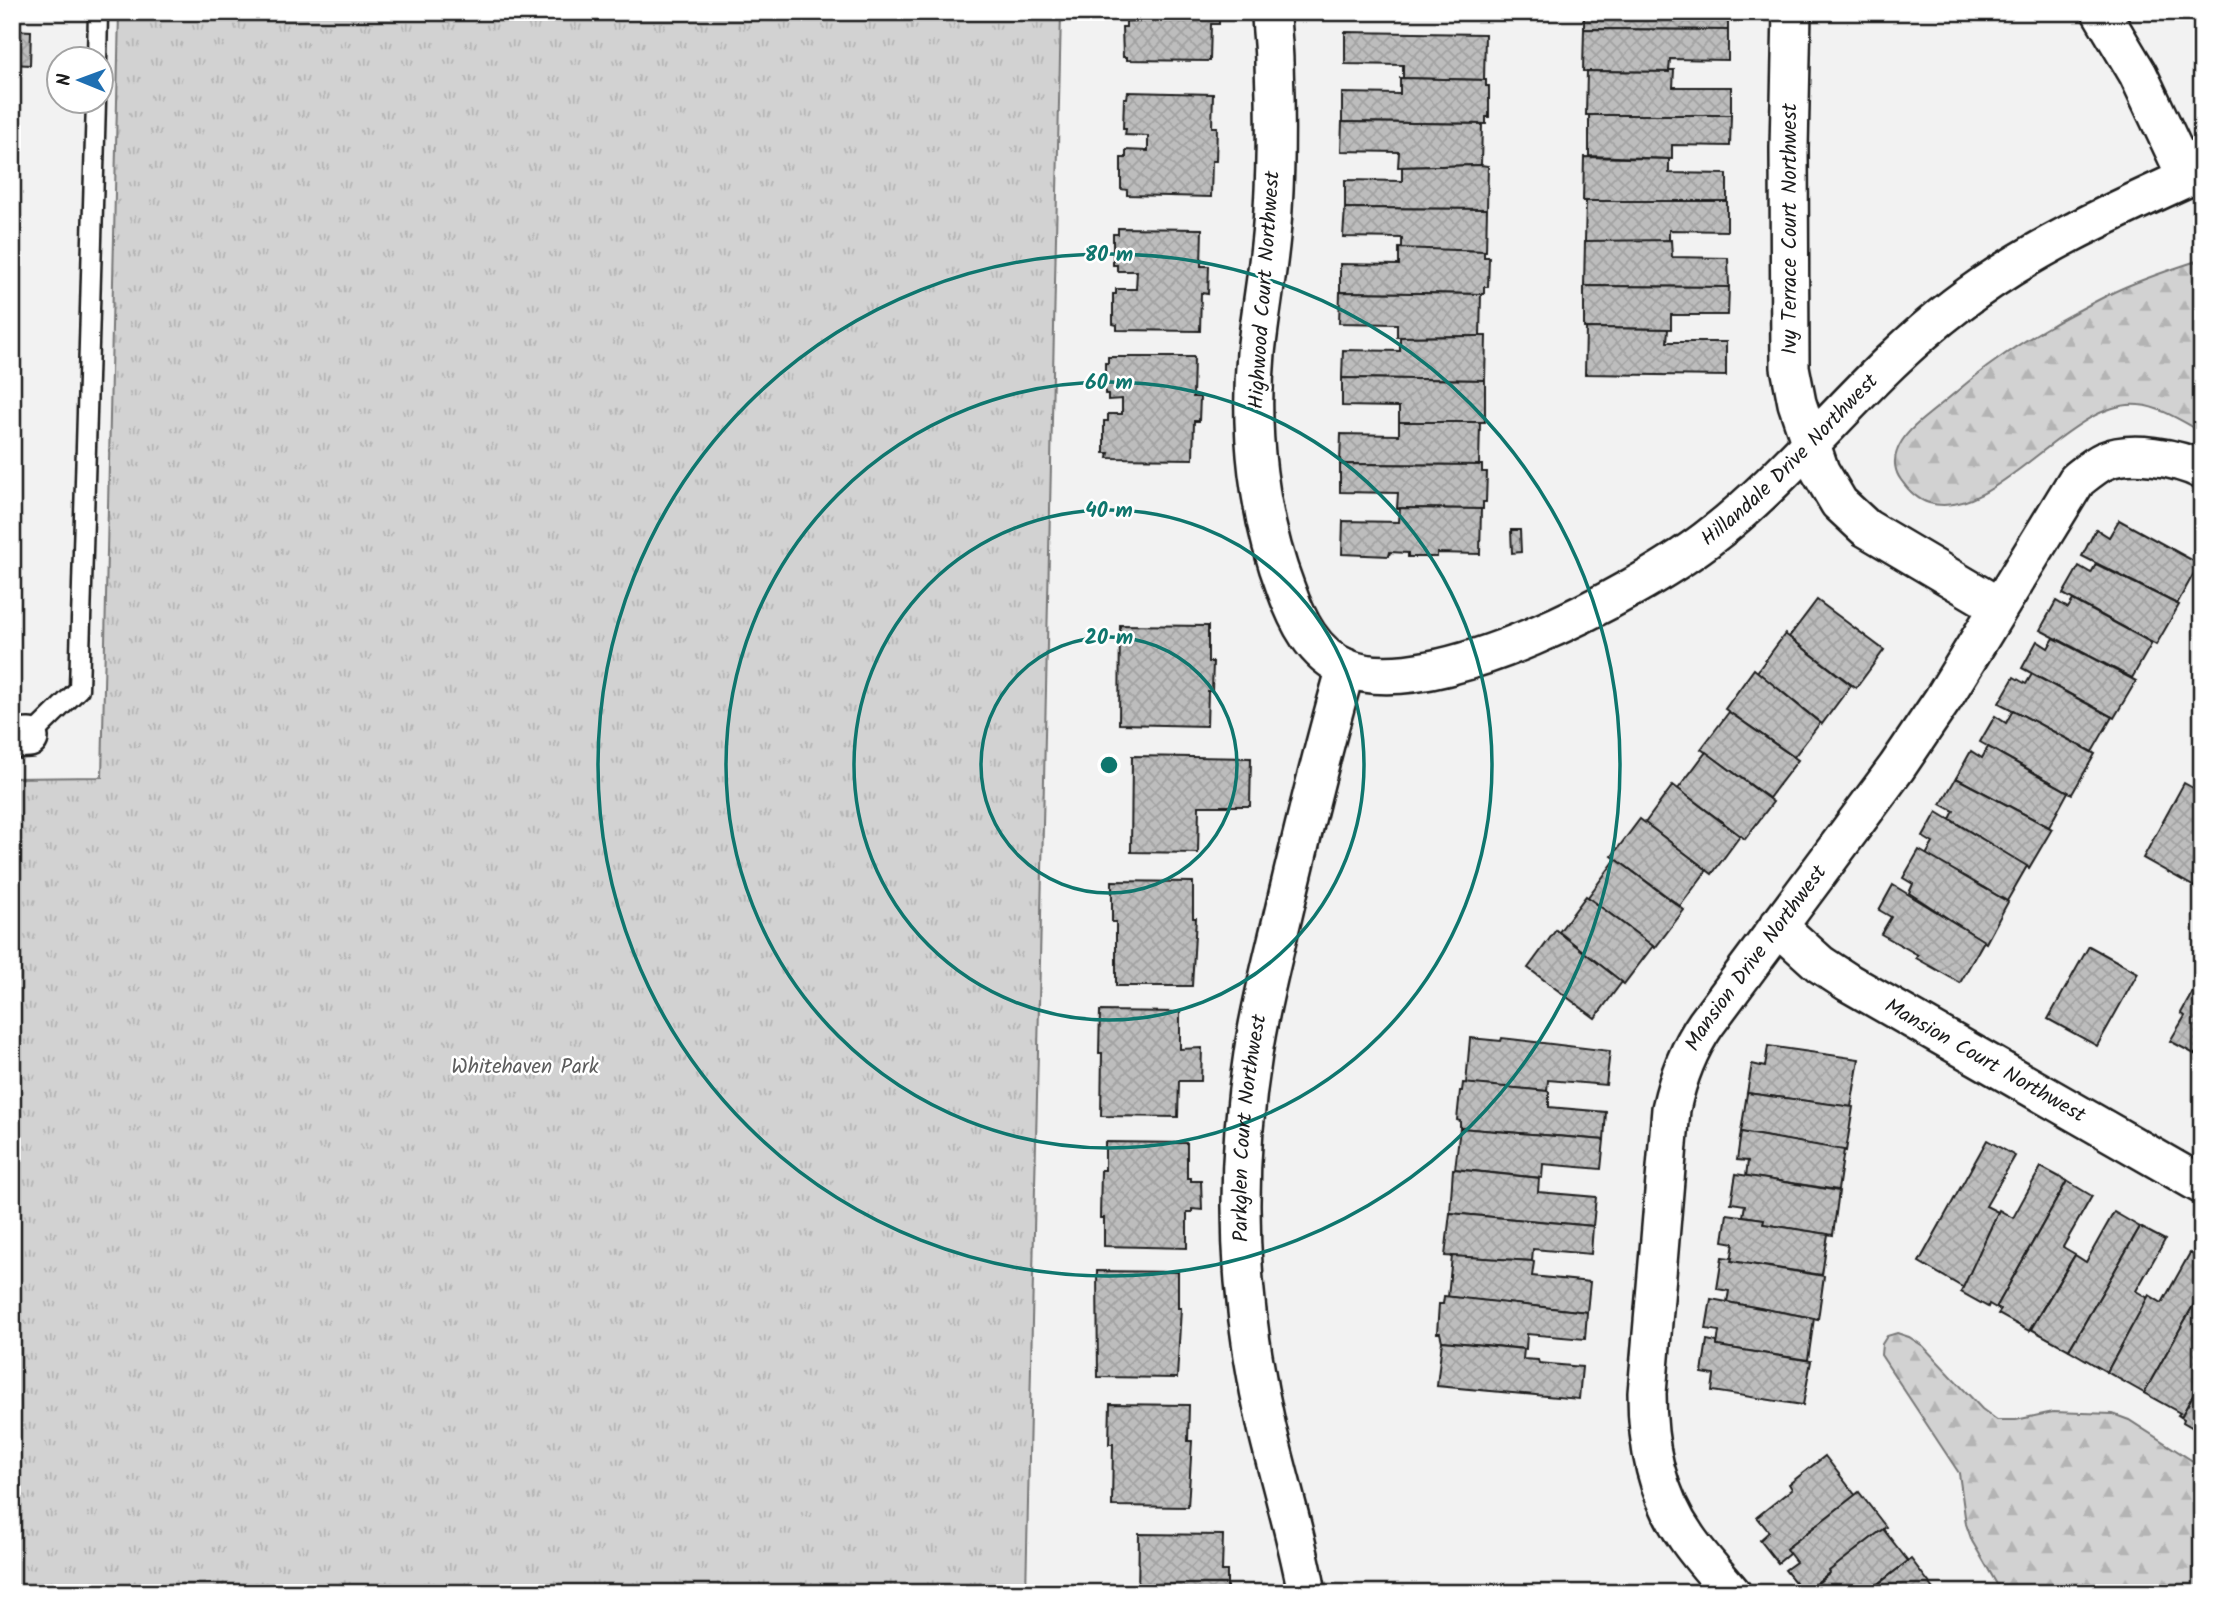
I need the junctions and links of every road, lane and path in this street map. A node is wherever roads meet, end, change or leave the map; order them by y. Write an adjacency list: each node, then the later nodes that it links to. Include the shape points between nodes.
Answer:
1 (98, 12): 5 (lane)
2 (1271, 12): 11 (street, Highwood Court Northwest, via 1273,214 1256,354 1257,451 1269,527 1286,588 1316,648)
3 (1792, 12): 8 (street, Ivy Terrace Court Northwest, via 1790,367)
4 (2101, 12): 7 (street)
5 (97, 46)
6 (96, 116): 12 (lane, via 79,689)
7 (2194, 174): 8 (street, Hillandale Drive Northwest, via 2058,239 1987,283 1913,341)
8 (1810, 443): 10 (street, via 1829,488 1852,516); 11 (street, Hillandale Drive Northwest, via 1706,540 1570,620 1486,654 1403,675)
9 (2202, 470): 10 (street, via 2188,463 2133,454 2103,461 2067,492)
10 (1998, 606): 13 (street, Mansion Drive Northwest, via 1897,767)
11 (1346, 668): 15 (street, Parkglen Court Northwest, via 1323,745 1262,1006 1247,1101 1242,1173 1244,1281 1251,1340)
12 (21, 739)
13 (1778, 926): 14 (street, Mansion Court Northwest, via 1849,983); 16 (street, Mansion Drive Northwest, via 1693,1043 1676,1086 1647,1393 1648,1439 1671,1512)
14 (2202, 1185)
15 (1307, 1593)
16 (1732, 1593)

